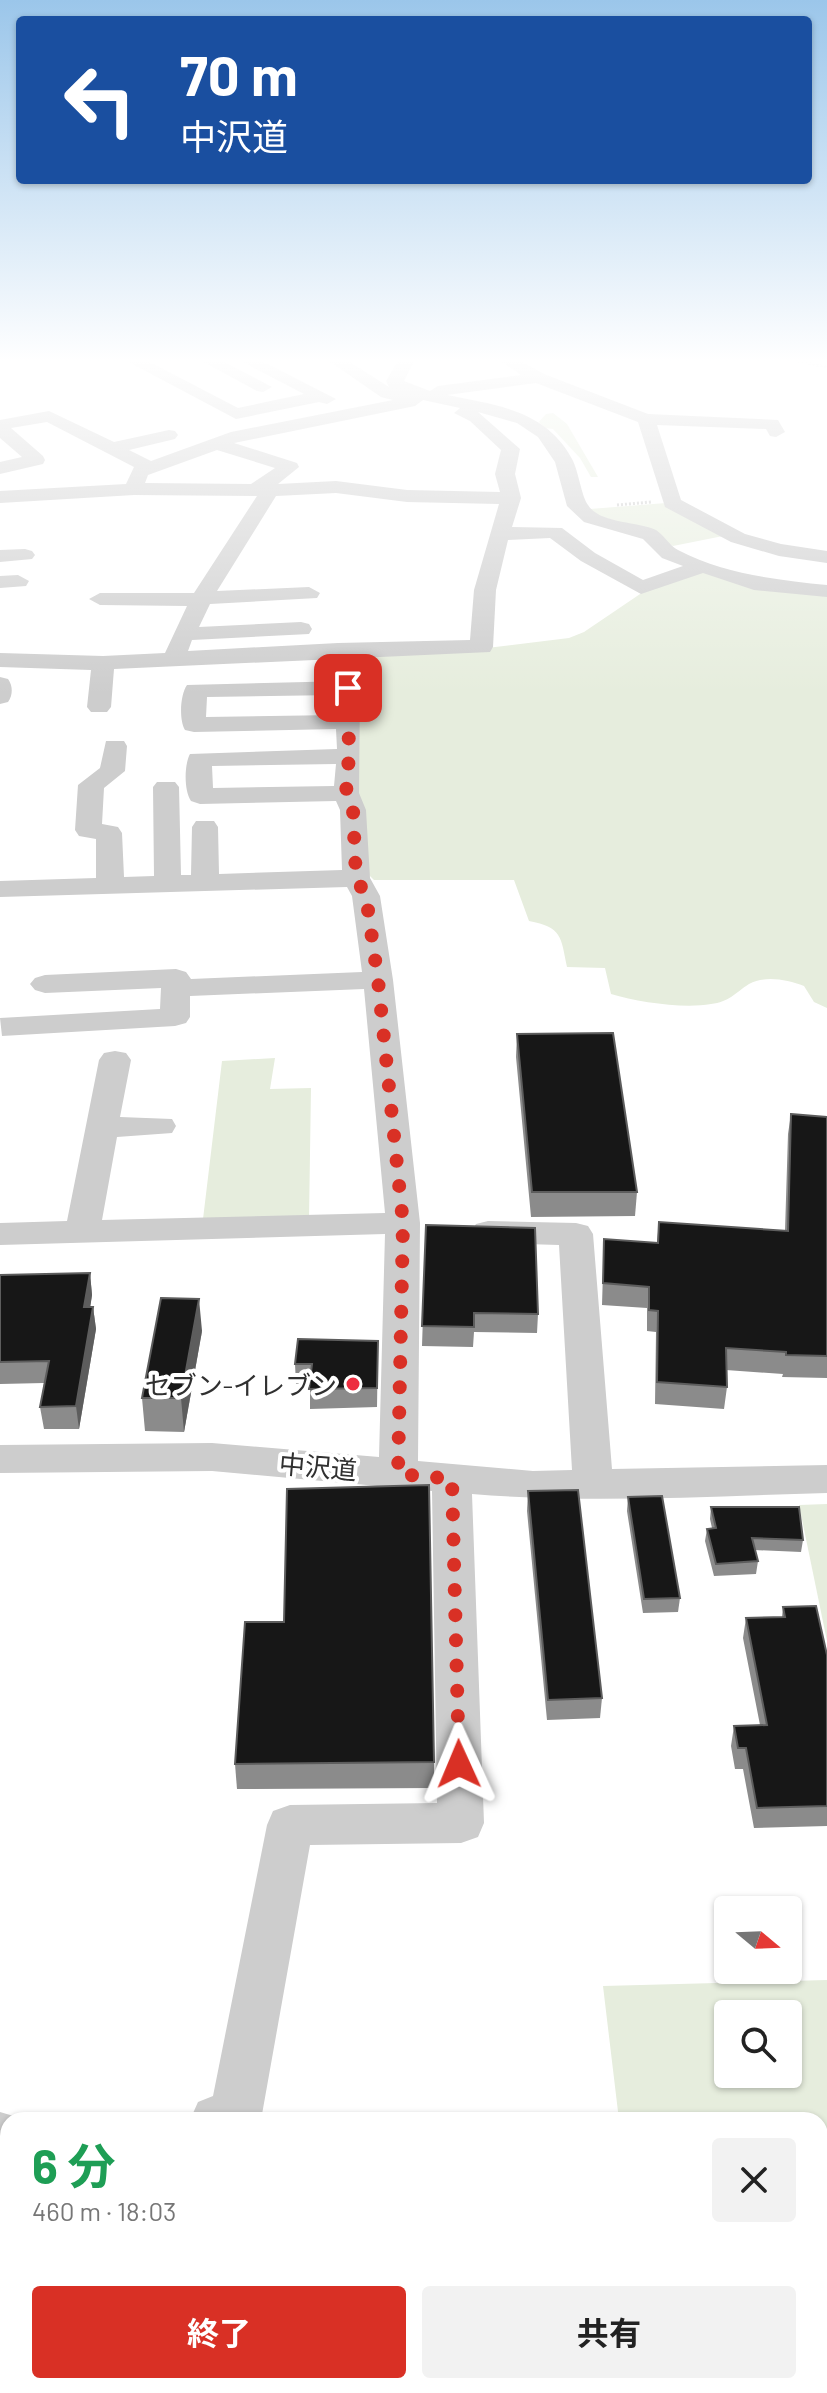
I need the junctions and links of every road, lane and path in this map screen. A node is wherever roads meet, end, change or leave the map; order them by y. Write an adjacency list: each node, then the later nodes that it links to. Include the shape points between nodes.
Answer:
1 (143, 471): 6 (street)
2 (286, 471): 7 (street)
3 (506, 471): 9 (street)
4 (569, 471): 11 (street)
5 (663, 471): 10 (street)
6 (134, 489): 7 (street); 8 (street)
7 (263, 490): 9 (street, via 336,487 407,496); 22 (street)
8 (0, 497)
9 (511, 498): 12 (street)
10 (672, 500): 11 (path); 13 (street)
11 (579, 508): 14 (street, via 591,518 650,535)
12 (500, 534): 18 (street, via 555,532 641,588); 26 (street, via 479,624 482,647)
13 (738, 538): 14 (street); 17 (street)
14 (666, 551): 18 (street)
15 (25, 555): 16 (street)
16 (0, 556)
17 (827, 557)
18 (702, 566): 19 (street, via 754,584)
19 (827, 591)
20 (309, 593): 22 (street)
21 (100, 599): 22 (street)
22 (201, 599): 24 (street)
23 (301, 629): 24 (street)
24 (183, 634): 26 (street)
25 (0, 660): 27 (street)
26 (173, 661): 27 (street)
27 (103, 663): 30 (street)
28 (0, 684): 29 (street)
29 (0, 697)
30 (99, 707)
31 (348, 722): 31 (street, via 348,688 195,690 194,725); 33 (street)
32 (115, 746): 41 (street, via 112,771 91,785 88,830 109,833)
33 (349, 756): 35 (street); 35 (street, via 199,759 200,796)
34 (166, 787): 40 (street)
35 (346, 793): 37 (street, via 353,810)
36 (205, 827): 39 (street)
37 (356, 878): 38 (street); 44 (street, via 366,896)
38 (259, 881): 39 (street); 43 (street)
39 (205, 883): 40 (street)
40 (168, 884): 41 (street)
41 (110, 886): 42 (street)
42 (0, 889)
43 (258, 913)
44 (378, 980): 46 (street); 51 (street)
45 (45, 984): 46 (street, via 176,978)
46 (177, 988): 47 (street, via 175,1017)
47 (2, 1027)
48 (115, 1060): 50 (street)
49 (160, 1126): 50 (street)
50 (103, 1127): 52 (street)
51 (423, 1229): 52 (street, via 152,1213); 55 (street); 58 (street, via 576,1234)
52 (83, 1230): 53 (street)
53 (0, 1234)
54 (0, 1459): 55 (street, 中沢道, via 212,1457)
55 (398, 1474): 56 (street, 中沢道)
56 (452, 1479): 58 (street, 中沢道); 59 (street, via 461,1823 290,1825)
57 (827, 1479): 58 (street, 中沢道)
58 (593, 1485)
59 (236, 2112)

